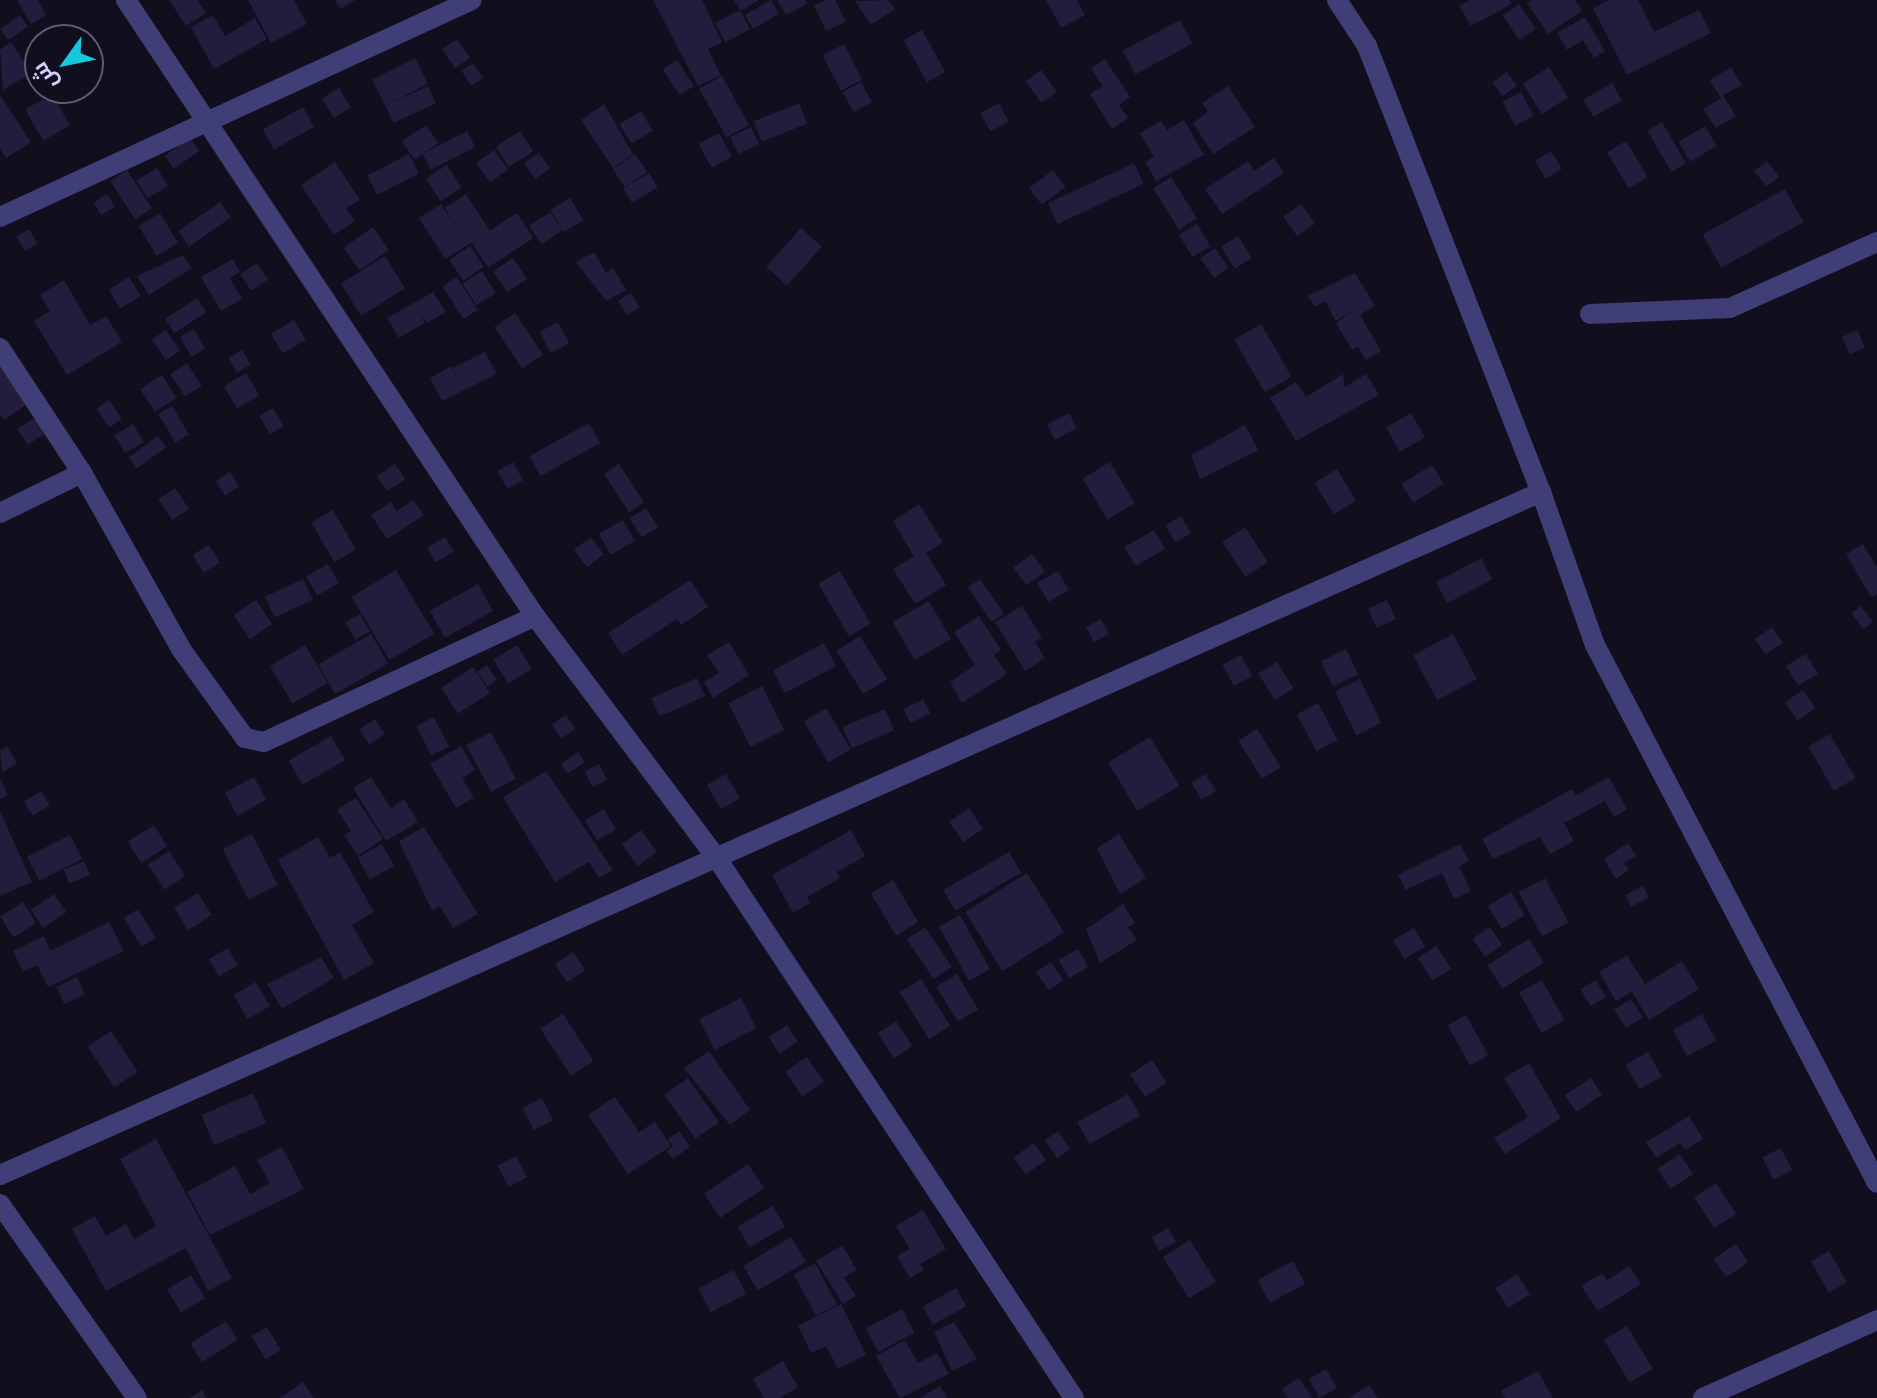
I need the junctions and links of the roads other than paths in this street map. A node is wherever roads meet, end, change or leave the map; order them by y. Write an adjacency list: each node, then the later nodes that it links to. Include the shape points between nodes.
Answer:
1 (126, 0): 4 (street)
2 (1337, 0): 10 (street, via 1367,46)
3 (457, 3): 4 (street)
4 (210, 122): 5 (street); 12 (street)
5 (0, 217)
6 (1877, 242): 7 (street, via 1730,308)
7 (1590, 314)
8 (0, 348): 9 (street)
9 (82, 473): 11 (street); 12 (street, via 181,649 245,738 264,742)
10 (1541, 492): 13 (street); 15 (street, via 1595,645)
11 (0, 513)
12 (535, 616): 13 (street)
13 (718, 860): 14 (street); 19 (street)
14 (0, 1175)
15 (1877, 1183)
16 (0, 1204): 18 (street)
17 (1877, 1320): 20 (street)
18 (137, 1398)
19 (1074, 1398)
20 (1703, 1398)

